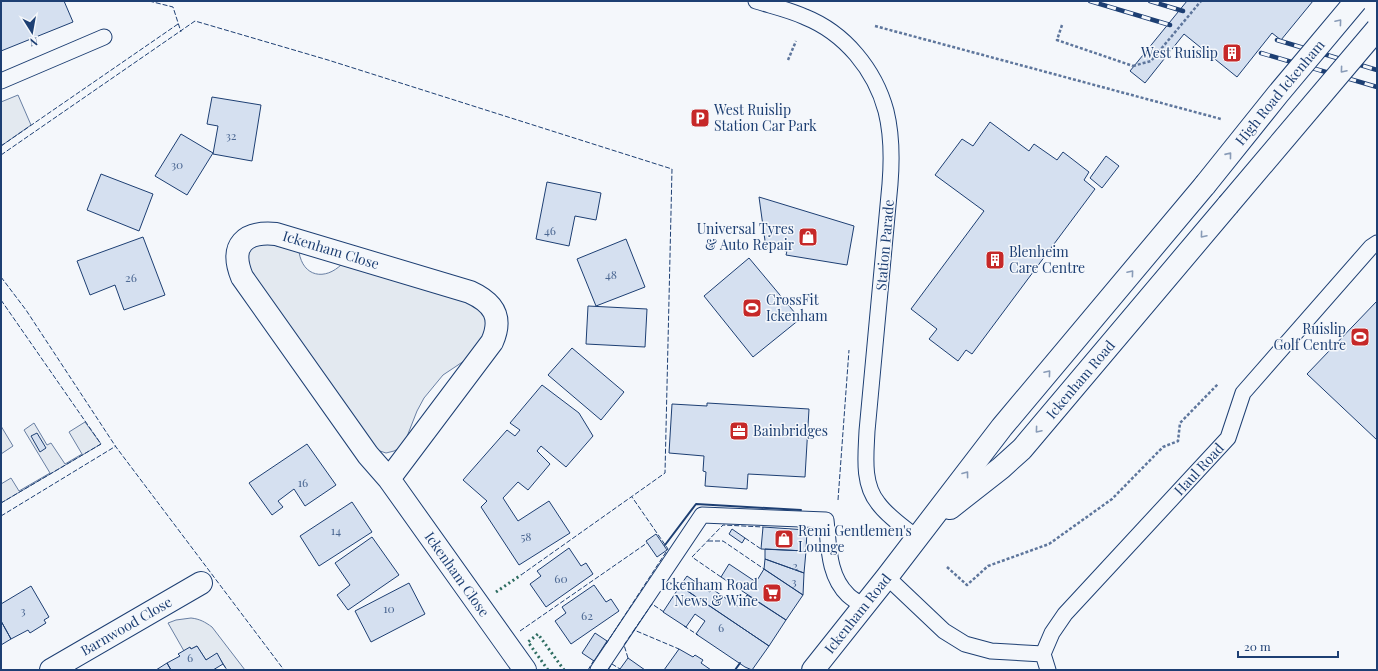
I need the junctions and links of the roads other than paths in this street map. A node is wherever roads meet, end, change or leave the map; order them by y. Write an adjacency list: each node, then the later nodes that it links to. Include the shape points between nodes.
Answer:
1 (756, 1): 9 (lane, Station Parade, via 806,17 843,40 870,75 886,110 891,147 890,184 866,465 868,483 878,504)
2 (1356, 1): 6 (main road, High Road Ickenham, one-way to 2, bridge)
3 (1377, 29): 9 (main road, Ickenham Road, one-way to 9, bridge, via 1022,449)
4 (104, 37): 5 (lane)
5 (1, 80)
6 (1205, 185): 9 (main road, Ickenham Road, one-way to 6, via 1002,427)
7 (1377, 243): 13 (lane, Haul Road, via 1242,393 1228,438 1065,614 1052,633)
8 (389, 480): 8 (main road, Ickenham Close, via 368,455 242,277 236,259 238,249 243,242 253,236 264,233 276,234 470,292 490,304 495,313 496,323 496,333 492,342); 15 (main road, Ickenham Close)
9 (917, 538): 10 (main road, Ickenham Road)
10 (887, 577): 12 (main road, Ickenham Road); 13 (lane, via 944,631 965,644 991,651)
11 (201, 583): 14 (main road, Barnwood Close)
12 (863, 606): 16 (lane, via 848,595 834,573 830,561 826,520 702,515); 17 (main road, Ickenham Road)
13 (1043, 654): 18 (lane)
14 (51, 670)
15 (525, 670)
16 (598, 670)
17 (813, 670)
18 (1048, 670)

